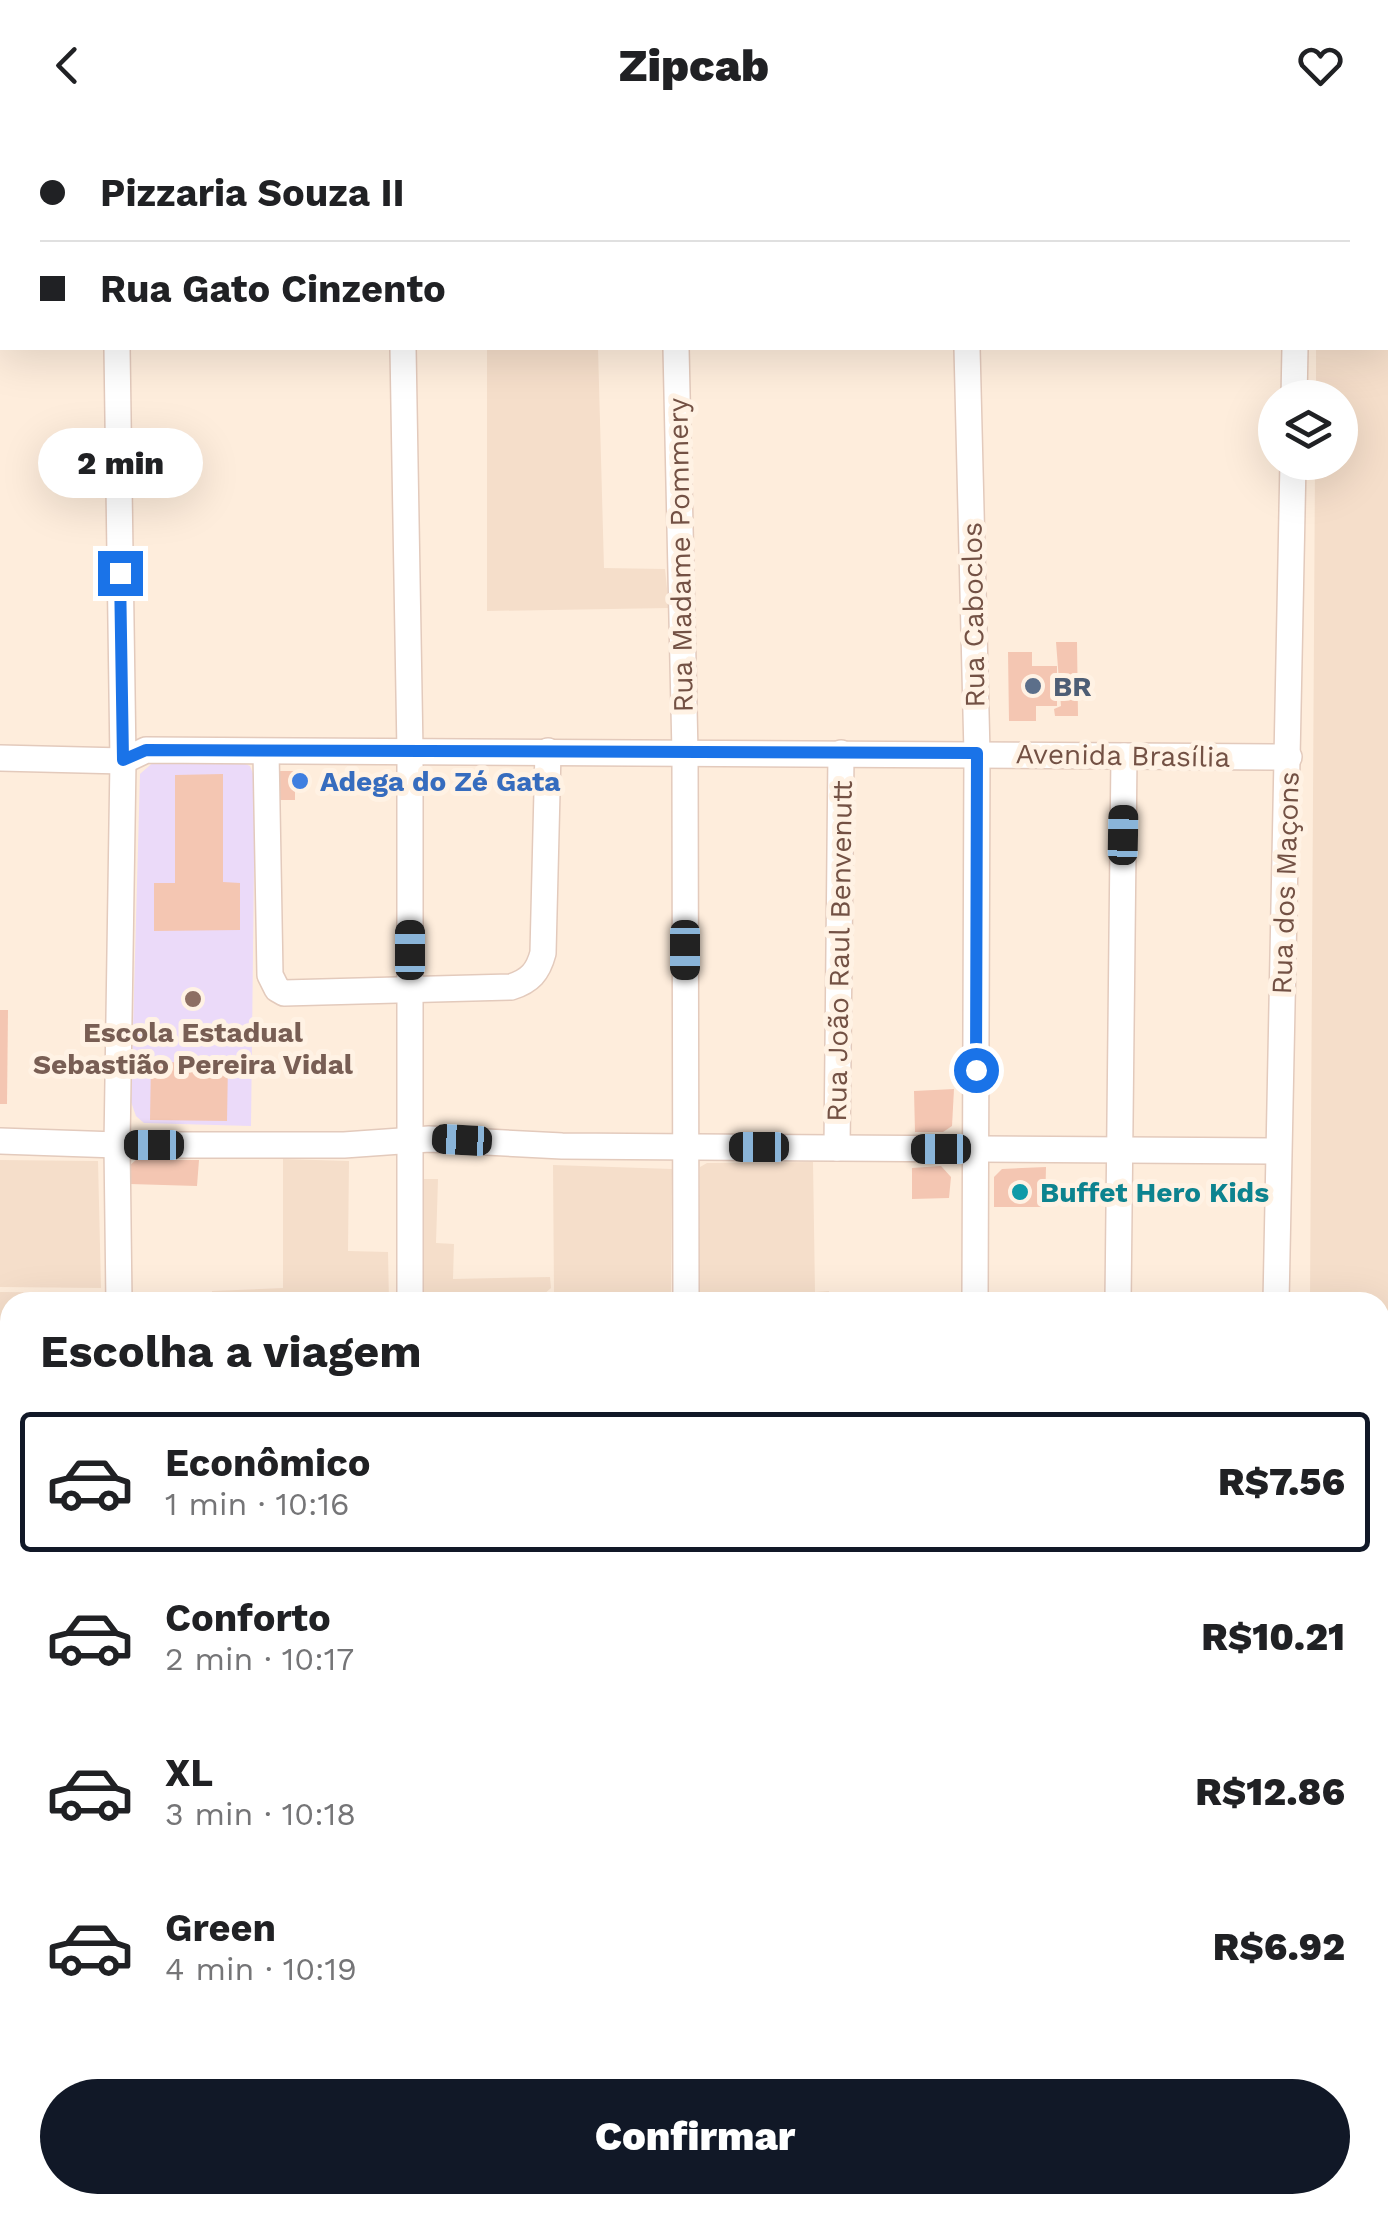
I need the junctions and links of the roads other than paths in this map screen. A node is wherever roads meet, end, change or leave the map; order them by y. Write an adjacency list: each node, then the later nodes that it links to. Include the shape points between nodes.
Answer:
1 (117, 350): 17 (street)
2 (403, 350): 8 (street)
3 (676, 350): 11 (street, Rua Madame Pommery)
4 (966, 350): 13 (street, Rua Caboclos)
5 (1294, 350): 6 (street)
6 (1294, 380)
7 (1293, 480): 16 (street, Rua dos Maçons)
8 (410, 751): 9 (street, Avenida Brasília); 10 (street, Avenida Brasília); 18 (street)
9 (548, 751): 11 (street, Avenida Brasília); 18 (street, via 543,953 534,974 512,987)
10 (266, 752): 17 (street, Avenida Brasília, via 146,750); 18 (street, via 273,983 284,993)
11 (685, 752): 12 (street, Avenida Brasília); 22 (street, Rua Madame Pommery)
12 (841, 753): 13 (street, Avenida Brasília); 23 (street, Rua João Raul Benvenutt)
13 (977, 753): 14 (street, Avenida Brasília); 24 (street, Rua Caboclos)
14 (1124, 756): 16 (street, Avenida Brasília); 25 (street)
15 (0, 758): 17 (street, Avenida Brasília)
16 (1289, 758): 26 (street, Rua dos Maçons)
17 (123, 760): 21 (street)
18 (411, 990): 19 (street)
19 (409, 1139): 21 (street); 22 (street); 28 (street)
20 (0, 1141): 21 (street)
21 (116, 1145): 27 (street)
22 (685, 1147): 23 (street); 29 (street, Rua Madame Pommery)
23 (837, 1148): 24 (street)
24 (976, 1149): 25 (street); 30 (street, Rua Caboclos)
25 (1119, 1150): 26 (street); 31 (street)
26 (1278, 1151): 32 (street, Rua dos Maçons)
27 (118, 1292)
28 (410, 1292)
29 (686, 1292)
30 (975, 1292)
31 (1118, 1292)
32 (1276, 1292)

